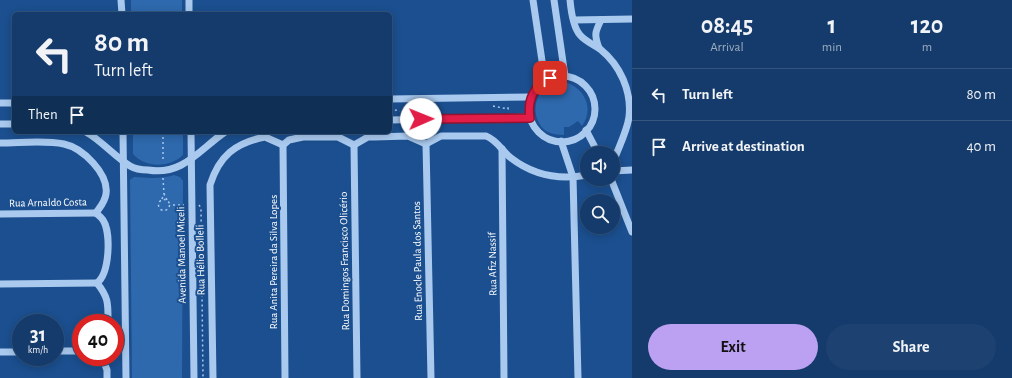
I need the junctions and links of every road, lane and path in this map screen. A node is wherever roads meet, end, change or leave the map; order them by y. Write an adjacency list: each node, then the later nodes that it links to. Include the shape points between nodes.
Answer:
1 (122, 0): 6 (street)
2 (189, 0): 7 (street)
3 (533, 0): 13 (street)
4 (554, 0): 12 (street)
5 (570, 0): 9 (street)
6 (122, 12)
7 (189, 12)
8 (632, 19): 10 (street)
9 (574, 20): 10 (street); 11 (street, via 580,36)
10 (600, 20): 11 (street, via 595,32)
11 (599, 48): 14 (street, via 616,66)
12 (565, 76): 13 (street); 29 (street, via 577,80 587,88 593,100 594,113)
13 (545, 80): 15 (street)
14 (630, 96): 40 (street, via 629,118)
15 (531, 97): 16 (street); 25 (street)
16 (392, 99)
17 (0, 103): 18 (street)
18 (12, 103)
19 (440, 106): 23 (path)
20 (492, 106): 21 (path)
21 (505, 109)
22 (392, 110): 24 (path)
23 (419, 111)
24 (402, 112)
25 (530, 118): 26 (street); 34 (street, via 540,133 550,139)
26 (392, 120)
27 (0, 124): 28 (street)
28 (12, 124)
29 (586, 130): 34 (street, via 575,138); 39 (street)
30 (90, 134): 43 (street)
31 (124, 134): 43 (street)
32 (191, 134): 42 (street, Avenida Manoel Miceli)
33 (222, 134): 42 (street)
34 (561, 141): 47 (street)
35 (0, 143): 52 (street, via 73,146 90,160 105,181 106,194)
36 (426, 144): 37 (street, via 408,136 382,136 368,137); 41 (street, via 441,136 486,136 493,139); 67 (street, Rua Enocle Paula dos Santos)
37 (354, 145): 38 (street, via 338,138 303,137 289,140); 66 (street, Rua Domingos Francisco Olicério)
38 (283, 146): 64 (street, Rua Hélio Bolleli, via 265,137 243,143 223,158 210,185); 65 (street, Rua Anita Pereira da Silva Lopes)
39 (594, 146)
40 (619, 146)
41 (502, 149): 47 (street, via 511,158 548,176); 68 (street, Rua Afiz Nassif)
42 (191, 159): 43 (street, via 171,169 154,171 131,166); 63 (street, Avenida Manoel Miceli)
43 (124, 161): 62 (street)
44 (632, 170): 45 (street)
45 (620, 171)
46 (580, 176): 47 (street)
47 (573, 177): 69 (street)
48 (614, 186): 54 (street)
49 (161, 200): 50 (path); 50 (path, via 164,194); 51 (path, via 158,204 159,209 164,211)
50 (168, 201): 51 (path); 51 (path, via 173,205)
51 (169, 207)
52 (96, 213): 53 (street, Rua Arnaldo Costa); 55 (street, via 103,220 106,230 108,260)
53 (0, 214)
54 (632, 232)
55 (98, 283): 56 (street); 57 (street, via 108,301)
56 (0, 284)
57 (108, 314)
58 (0, 352): 59 (street)
59 (12, 352)
60 (105, 366): 61 (street)
61 (107, 378)
62 (126, 378)
63 (194, 378)
64 (213, 378)
65 (285, 378)
66 (357, 378)
67 (431, 378)
68 (504, 378)
69 (578, 378)

